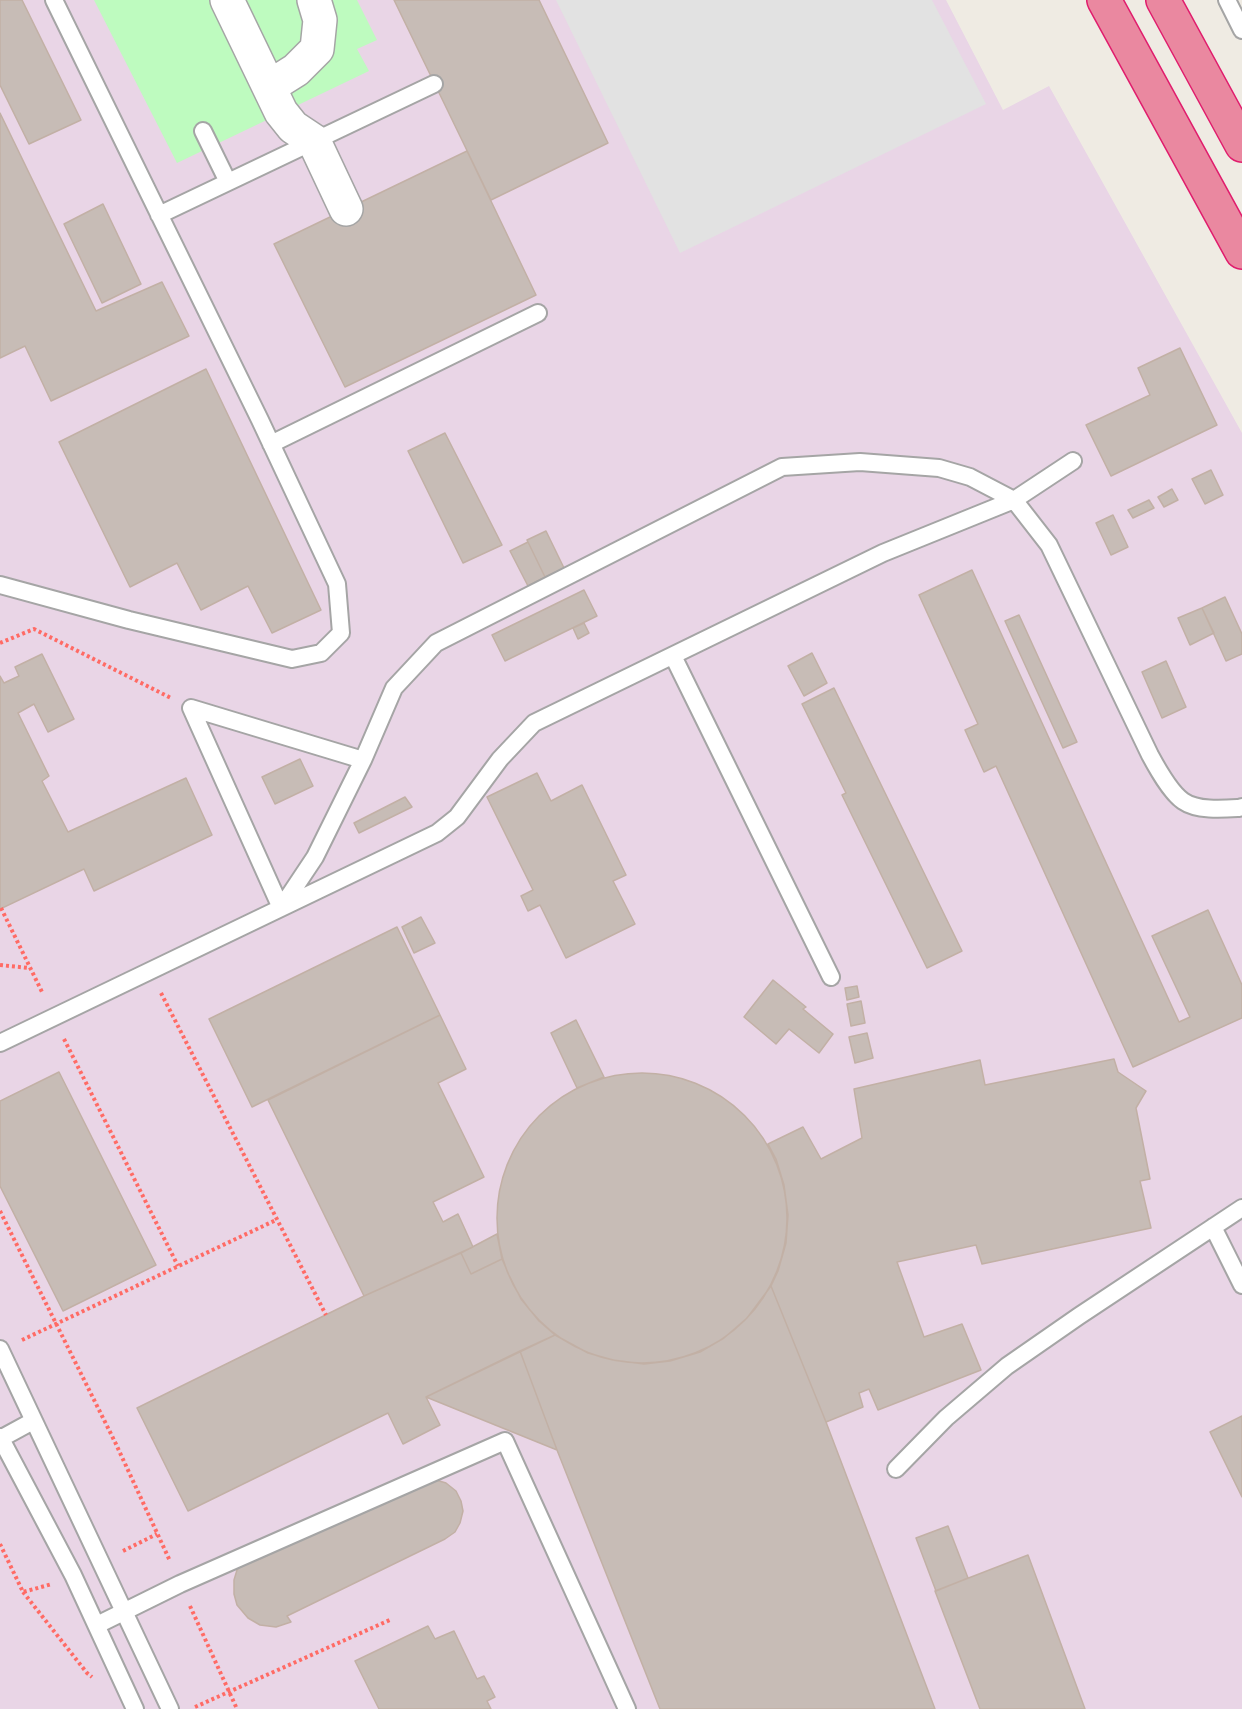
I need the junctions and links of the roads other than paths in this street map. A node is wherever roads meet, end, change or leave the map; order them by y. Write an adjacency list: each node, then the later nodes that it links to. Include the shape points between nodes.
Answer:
1 (54, 0): 17 (lane)
2 (227, 0): 11 (street)
3 (314, 0): 11 (street, via 320,20 316,49 296,70)
4 (1087, 0): 9 (highway)
5 (1104, 0): 9 (highway)
6 (1163, 0): 14 (highway)
7 (1227, 0): 8 (lane)
8 (1242, 30)
9 (1135, 58): 18 (highway)
10 (435, 84): 13 (lane)
11 (269, 87): 13 (street, via 293,127)
12 (203, 131): 15 (lane)
13 (314, 141): 15 (lane); 16 (street)
14 (1242, 145)
15 (228, 182): 17 (lane)
16 (346, 209)
17 (159, 215): 20 (lane)
18 (1242, 252)
19 (538, 314): 20 (lane)
20 (271, 444): 23 (lane, via 337,584 341,633 321,653 292,659)
21 (1073, 461): 22 (lane)
22 (1014, 500): 24 (lane, via 883,553); 25 (lane, via 970,477 939,468 860,462 782,467 436,643 394,688); 26 (lane, via 1049,545 1162,778 1184,801 1208,809)
23 (0, 585)
24 (673, 656): 27 (lane, via 534,723 500,759 457,817 437,833); 28 (lane)
25 (363, 760): 27 (lane, via 315,857); 27 (lane, via 190,708)
26 (1242, 807)
27 (281, 908): 29 (lane)
28 (831, 977)
29 (0, 1043)
30 (1242, 1208): 31 (lane)
31 (1213, 1227): 32 (lane); 37 (lane, via 1007,1366)
32 (1236, 1259): 33 (lane)
33 (1242, 1285)
34 (0, 1349): 35 (lane)
35 (33, 1421): 36 (lane); 38 (lane)
36 (0, 1438): 39 (lane)
37 (896, 1468)
38 (124, 1612): 39 (lane); 41 (lane); 42 (lane, via 506,1441)
39 (97, 1625): 40 (lane)
40 (135, 1709)
41 (170, 1709)
42 (627, 1709)

